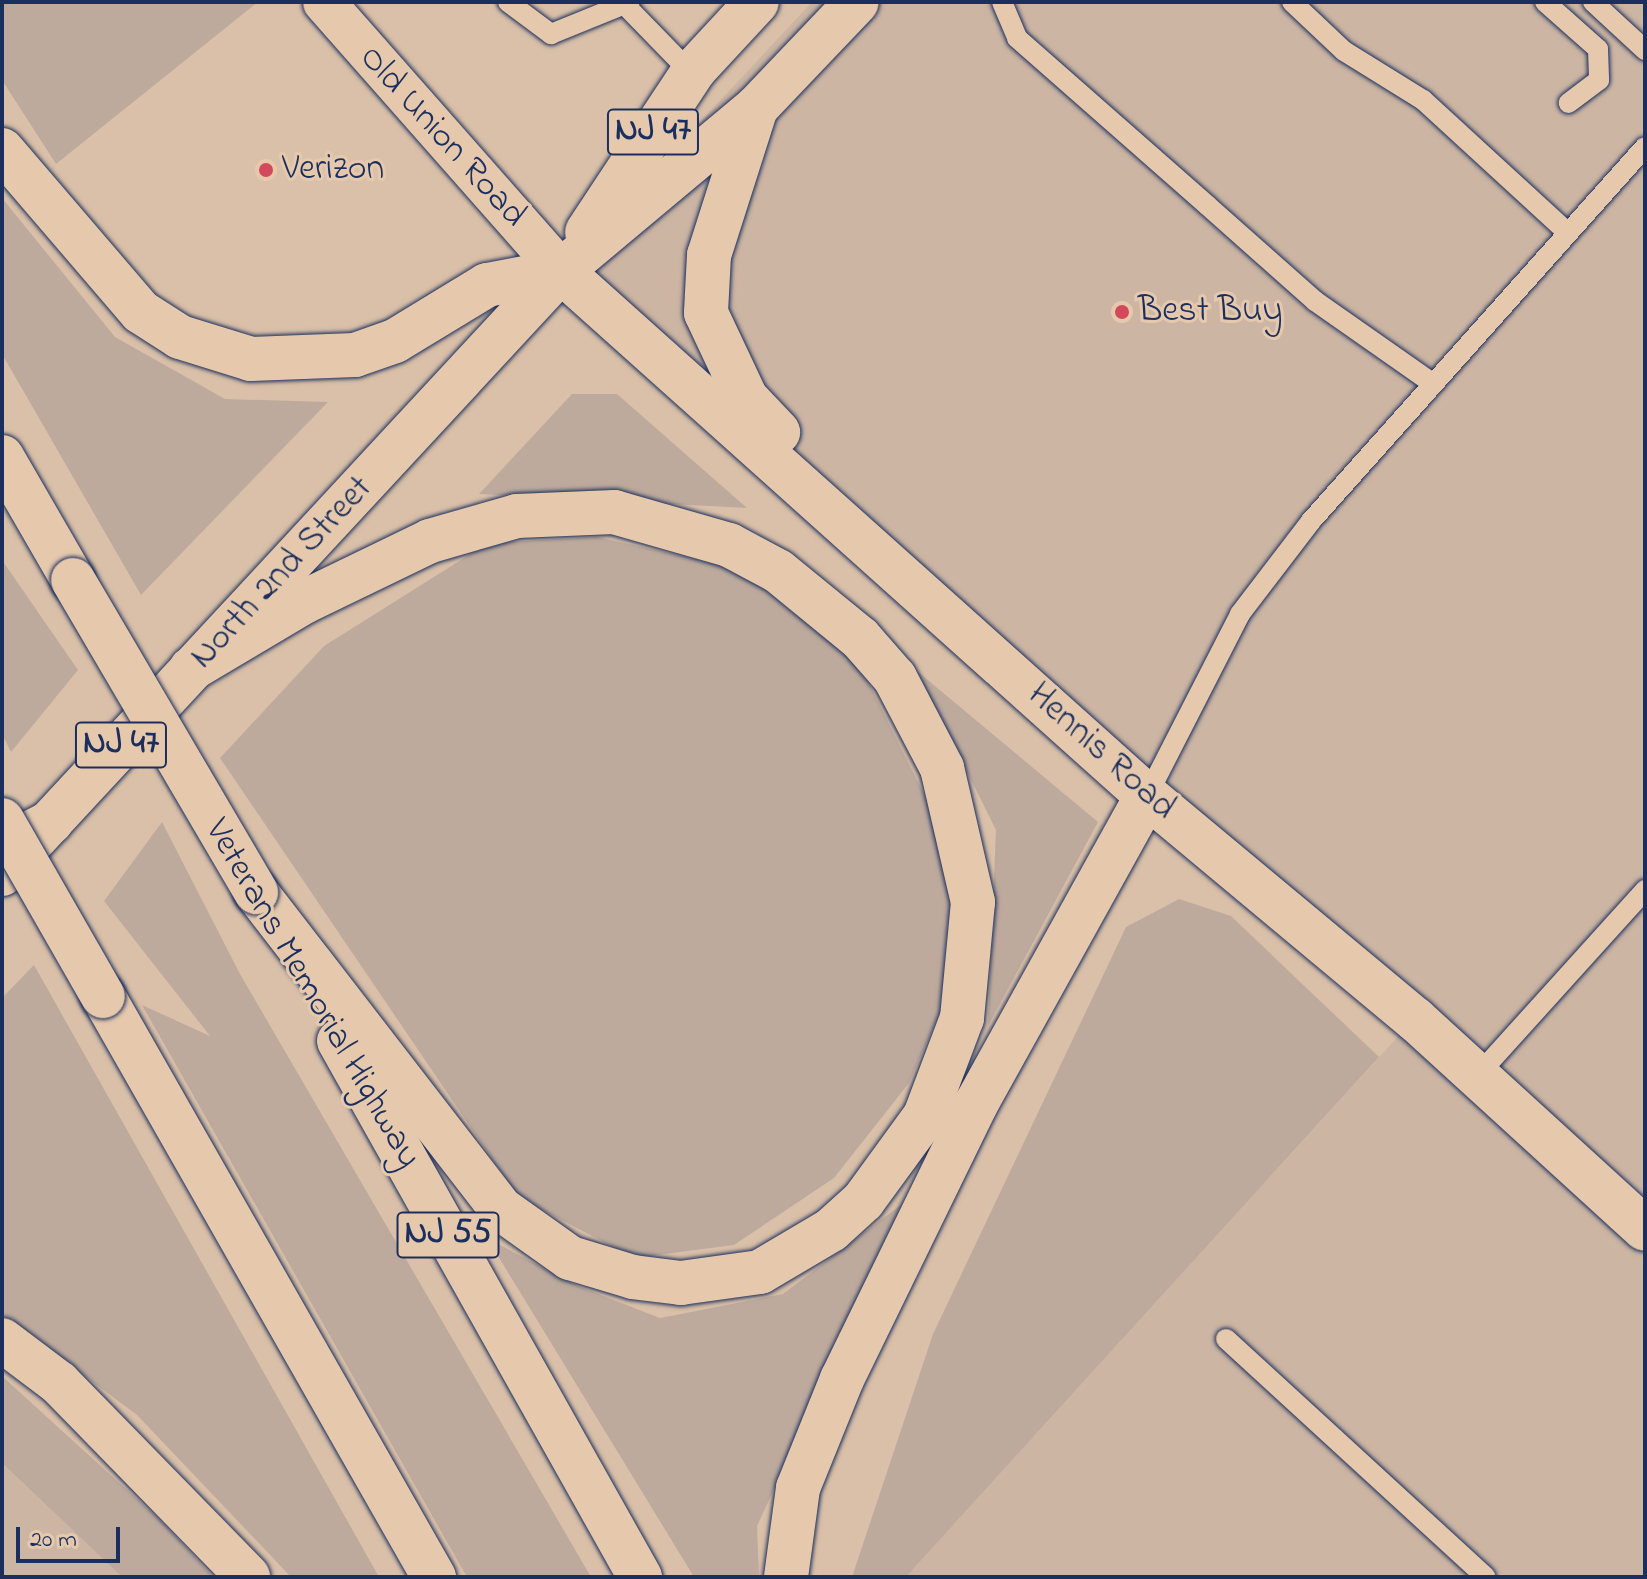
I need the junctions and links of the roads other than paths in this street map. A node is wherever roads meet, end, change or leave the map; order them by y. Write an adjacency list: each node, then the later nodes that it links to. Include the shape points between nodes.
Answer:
1 (508, 2): 8 (lane, via 551,34)
2 (757, 2): 11 (main road, NJ 47)
3 (857, 2): 13 (main road, NJ 47)
4 (1002, 2): 18 (lane, via 1017,38 1315,301)
5 (1292, 2): 16 (lane, via 1344,51 1423,100)
6 (1545, 2): 12 (lane, via 1598,49 1599,80)
7 (1593, 2): 10 (lane)
8 (628, 4): 11 (lane)
9 (335, 6): 17 (street, Old Union Road)
10 (1645, 50)
11 (692, 74): 17 (main road, NJ 47)
12 (1569, 103)
13 (756, 108): 17 (main road, NJ 47); 20 (main road, via 709,255 706,313 746,398 838,488)
14 (1645, 147): 16 (lane)
15 (2, 150): 17 (main road, via 141,312 180,337 251,359 355,355 395,341 487,285)
16 (1566, 231): 18 (lane)
17 (561, 271): 20 (main road, Hennis Road); 21 (main road, North 2nd Street / NJ 47)
18 (1432, 383): 22 (lane, via 1240,614)
19 (2, 457): 28 (main road, Veterans Memorial Highway / NJ 55, bridge)
20 (866, 538): 22 (main road, Hennis Road)
21 (191, 669): 24 (main road, North 2nd Street / NJ 47); 28 (main road, via 304,602 430,541 517,516 614,512 729,545 778,571 860,638 895,678 942,768 973,902 962,1018 925,1116 863,1201 831,1230 760,1272 681,1283 633,1277 570,1258 501,1209)
22 (1147, 796): 29 (main road, Hennis Road); 36 (main road, via 976,1104 842,1379 798,1488)
23 (2, 820): 34 (main road, bridge)
24 (51, 822): 25 (main road); 26 (main road, North 2nd Street / NJ 47)
25 (2, 847)
26 (2, 874)
27 (1645, 890): 29 (lane)
28 (256, 892): 35 (main road, Veterans Memorial Highway / NJ 55)
29 (1477, 1076): 30 (main road, Hennis Road)
30 (1645, 1229)
31 (1226, 1339): 37 (lane)
32 (2, 1340): 33 (main road, via 59,1383)
33 (248, 1577)
34 (434, 1577)
35 (640, 1577)
36 (786, 1577)
37 (1486, 1577)

